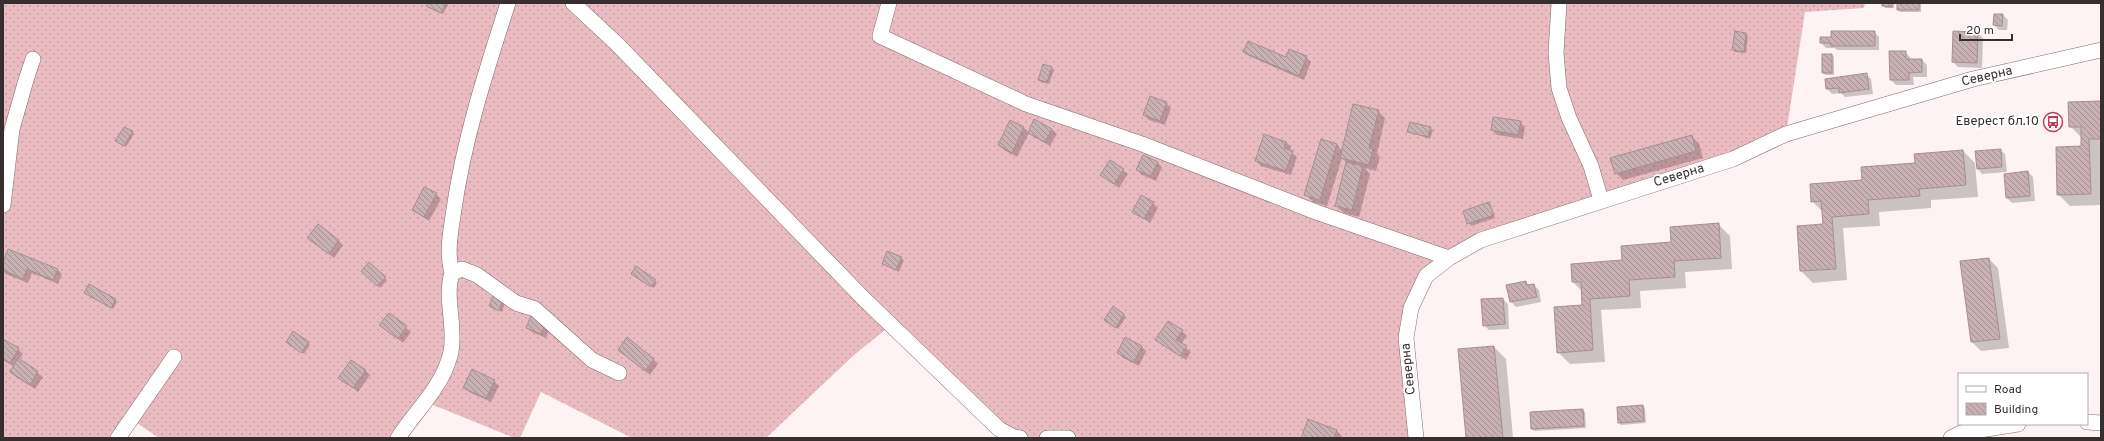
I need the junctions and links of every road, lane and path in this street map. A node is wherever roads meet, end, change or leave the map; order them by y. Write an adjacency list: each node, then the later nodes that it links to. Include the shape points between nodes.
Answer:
1 (508, 3): 10 (street, via 481,88 458,176 449,261)
2 (573, 3): 18 (street, via 617,44 863,298 999,429)
3 (889, 3): 9 (street, via 880,36 1026,104 1142,144 1316,212)
4 (1559, 3): 7 (street, via 1556,53 1559,88 1569,118 1591,166)
5 (2101, 50): 7 (street, Северна, via 1973,79 1786,134 1733,159)
6 (33, 59): 8 (street, via 12,129)
7 (1601, 200): 9 (street, Северна, via 1481,240)
8 (3, 206)
9 (1449, 258): 21 (street, Северна, via 1426,276 1411,308 1406,338)
10 (452, 273): 12 (street, via 462,269 477,275 516,303 534,309 592,360); 17 (street, via 449,283 452,317 451,352 443,374)
11 (174, 357): 16 (street)
12 (619, 373)
13 (2088, 422): 14 (street)
14 (2101, 423)
15 (2012, 425): 22 (street, via 1961,433)
16 (118, 438)
17 (398, 438)
18 (1016, 438)
19 (1047, 438): 20 (street)
20 (1068, 438)
21 (1416, 438)
22 (1950, 438)

